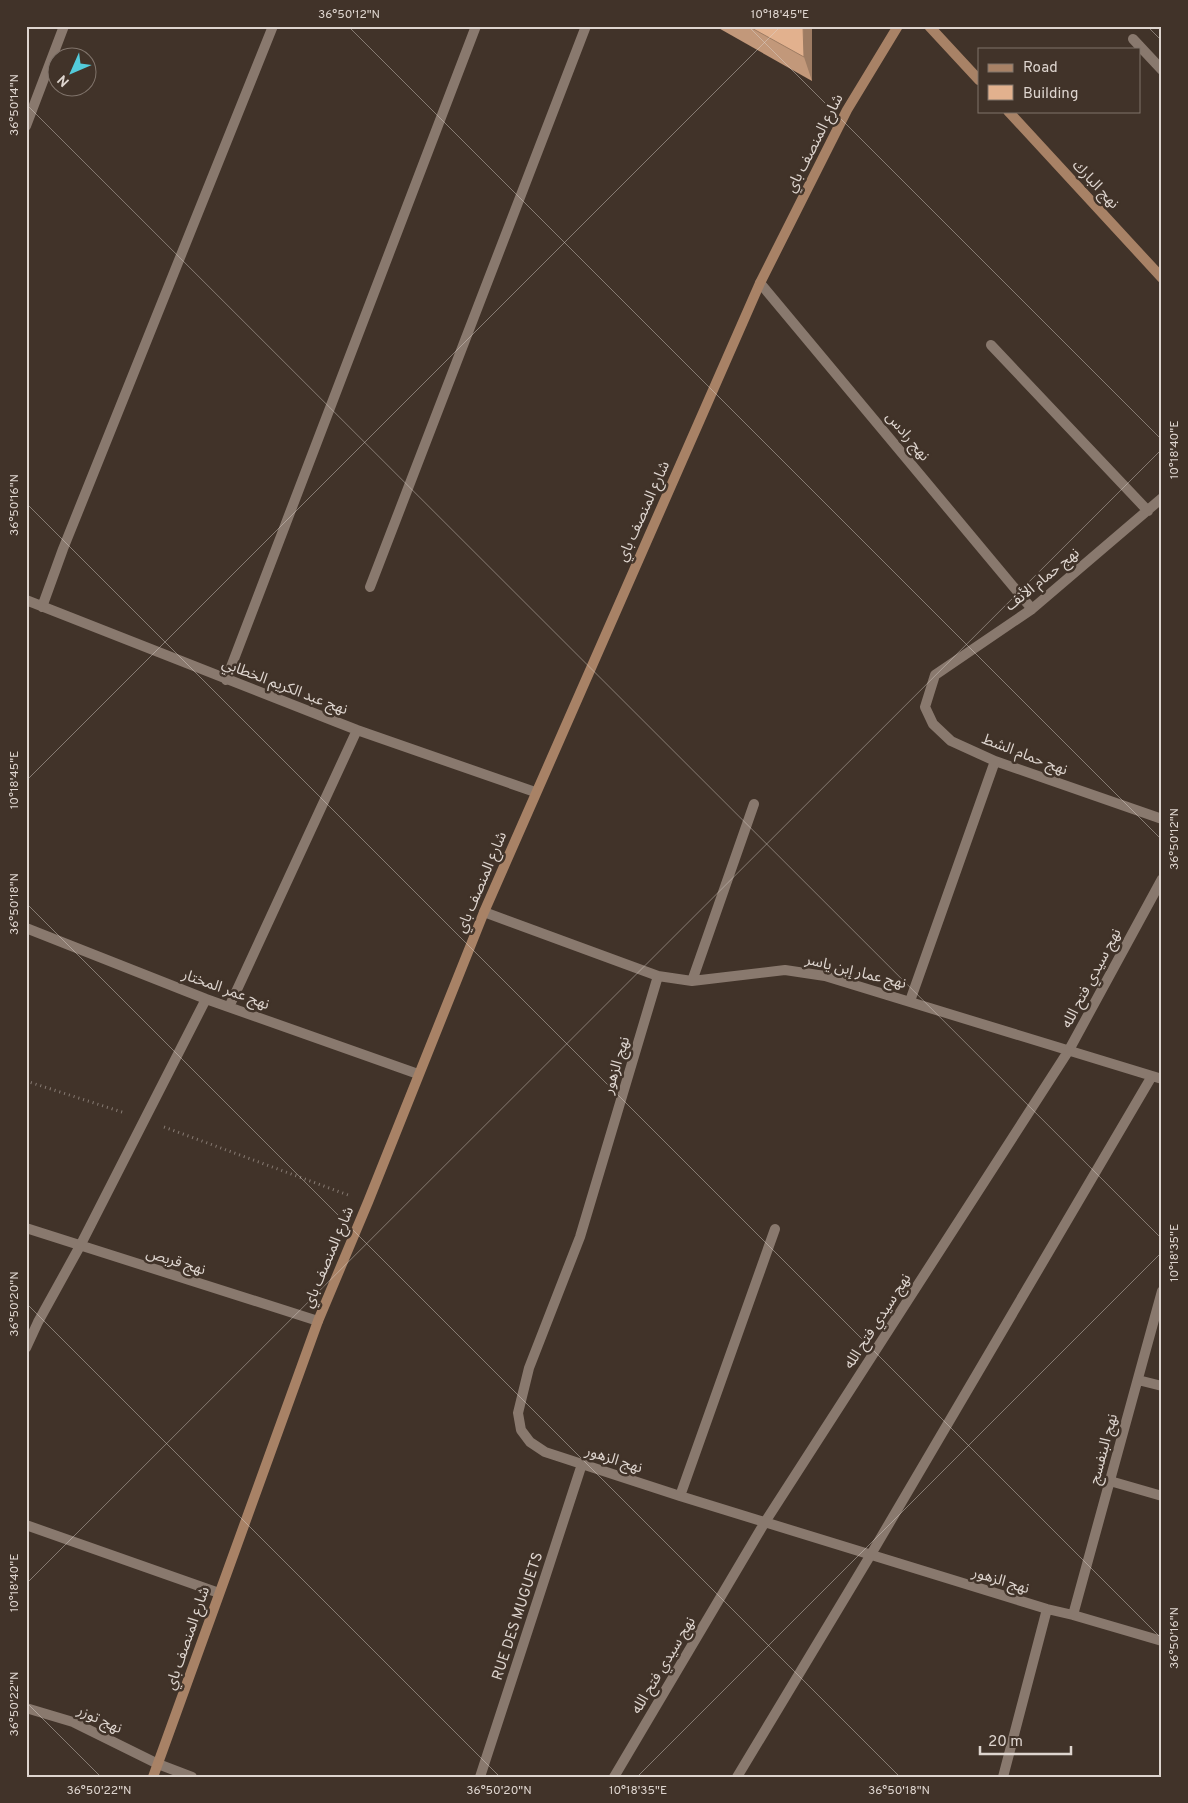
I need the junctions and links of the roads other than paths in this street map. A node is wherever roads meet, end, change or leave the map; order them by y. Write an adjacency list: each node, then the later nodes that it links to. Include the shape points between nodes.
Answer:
1 (64, 26): 11 (street)
2 (274, 26): 19 (street)
3 (476, 26): 22 (street)
4 (586, 26): 17 (street)
5 (898, 26): 13 (street, شارع المنصف باي, via 847,110)
6 (929, 26): 9 (street)
7 (1133, 39): 8 (street)
8 (1162, 70)
9 (978, 79)
10 (1009, 112): 12 (street, نهج البارك)
11 (26, 126)
12 (1162, 278)
13 (760, 283): 20 (street, نهج رادس); 25 (street, شارع المنصف باي)
14 (991, 345): 16 (street)
15 (1162, 498): 16 (street, نهج حمام الأنف)
16 (1148, 511): 20 (street, نهج حمام الأنف)
17 (370, 587)
18 (26, 600): 19 (street, نهج عبد الكريم الخطابي)
19 (42, 607): 22 (street, نهج عبد الكريم الخطابي)
20 (1032, 609): 21 (street, نهج حمام الأنف)
21 (935, 674): 24 (street, نهج حمام الشط, via 926,707 933,724 951,741)
22 (226, 680): 23 (street, نهج عبد الكريم الخطابي)
23 (357, 730): 25 (street, نهج عبد الكريم الخطابي); 35 (street)
24 (995, 761): 27 (street, نهج حمام الشط); 34 (street)
25 (535, 792): 29 (street, شارع المنصف باي)
26 (754, 804): 32 (street)
27 (1162, 820)
28 (1162, 879): 36 (street, نهج سيدي فتح الله)
29 (484, 912): 31 (street, نهج عمار إبن ياسر); 37 (street, شارع المنصف باي)
30 (26, 928): 33 (street, نهج عمر المختار)
31 (658, 976): 32 (street, نهج عمار إبن ياسر); 47 (street, نهج الزهور, via 580,1237 529,1368 518,1413 521,1430 530,1442 545,1452)
32 (692, 981): 34 (street, نهج عمار إبن ياسر, via 785,970 825,976)
33 (206, 999): 35 (street, نهج عمر المختار); 41 (street)
34 (910, 1001): 36 (street, نهج عمار إبن ياسر)
35 (229, 1007): 37 (street, نهج عمر المختار)
36 (1069, 1050): 38 (street, نهج عمار إبن ياسر); 51 (street, نهج سيدي فتح الله)
37 (418, 1074): 43 (street, شارع المنصف باي)
38 (1157, 1078): 53 (street)
39 (26, 1228): 41 (street, نهج قربص)
40 (775, 1229): 49 (street)
41 (80, 1246): 43 (street, نهج قربص); 44 (street)
42 (1162, 1291): 45 (street, نهج البنفسج)
43 (318, 1321): 54 (street, شارع المنصف باي)
44 (26, 1348)
45 (1138, 1380): 46 (street); 48 (street, نهج البنفسج)
46 (1162, 1386)
47 (582, 1464): 49 (street, نهج الزهور); 62 (street, RUE DES MUGUETS)
48 (1110, 1481): 50 (street); 56 (street, نهج البنفسج)
49 (680, 1496): 51 (street, نهج الزهور)
50 (1162, 1496)
51 (765, 1522): 53 (street, نهج الزهور); 63 (street, نهج سيدي فتح الله)
52 (26, 1526): 54 (street)
53 (870, 1556): 55 (street, نهج الزهور); 64 (street)
54 (218, 1593): 59 (street, شارع المنصف باي)
55 (1047, 1610): 56 (street, نهج الزهور); 65 (street)
56 (1073, 1615): 57 (street, نهج الزهور)
57 (1162, 1641)
58 (26, 1708): 59 (street, نهج توزر, via 73,1722)
59 (158, 1764): 60 (street, شارع المنصف باي); 61 (street, نهج توزر)
60 (153, 1777)
61 (192, 1777)
62 (480, 1777)
63 (614, 1777)
64 (737, 1777)
65 (1003, 1777)

